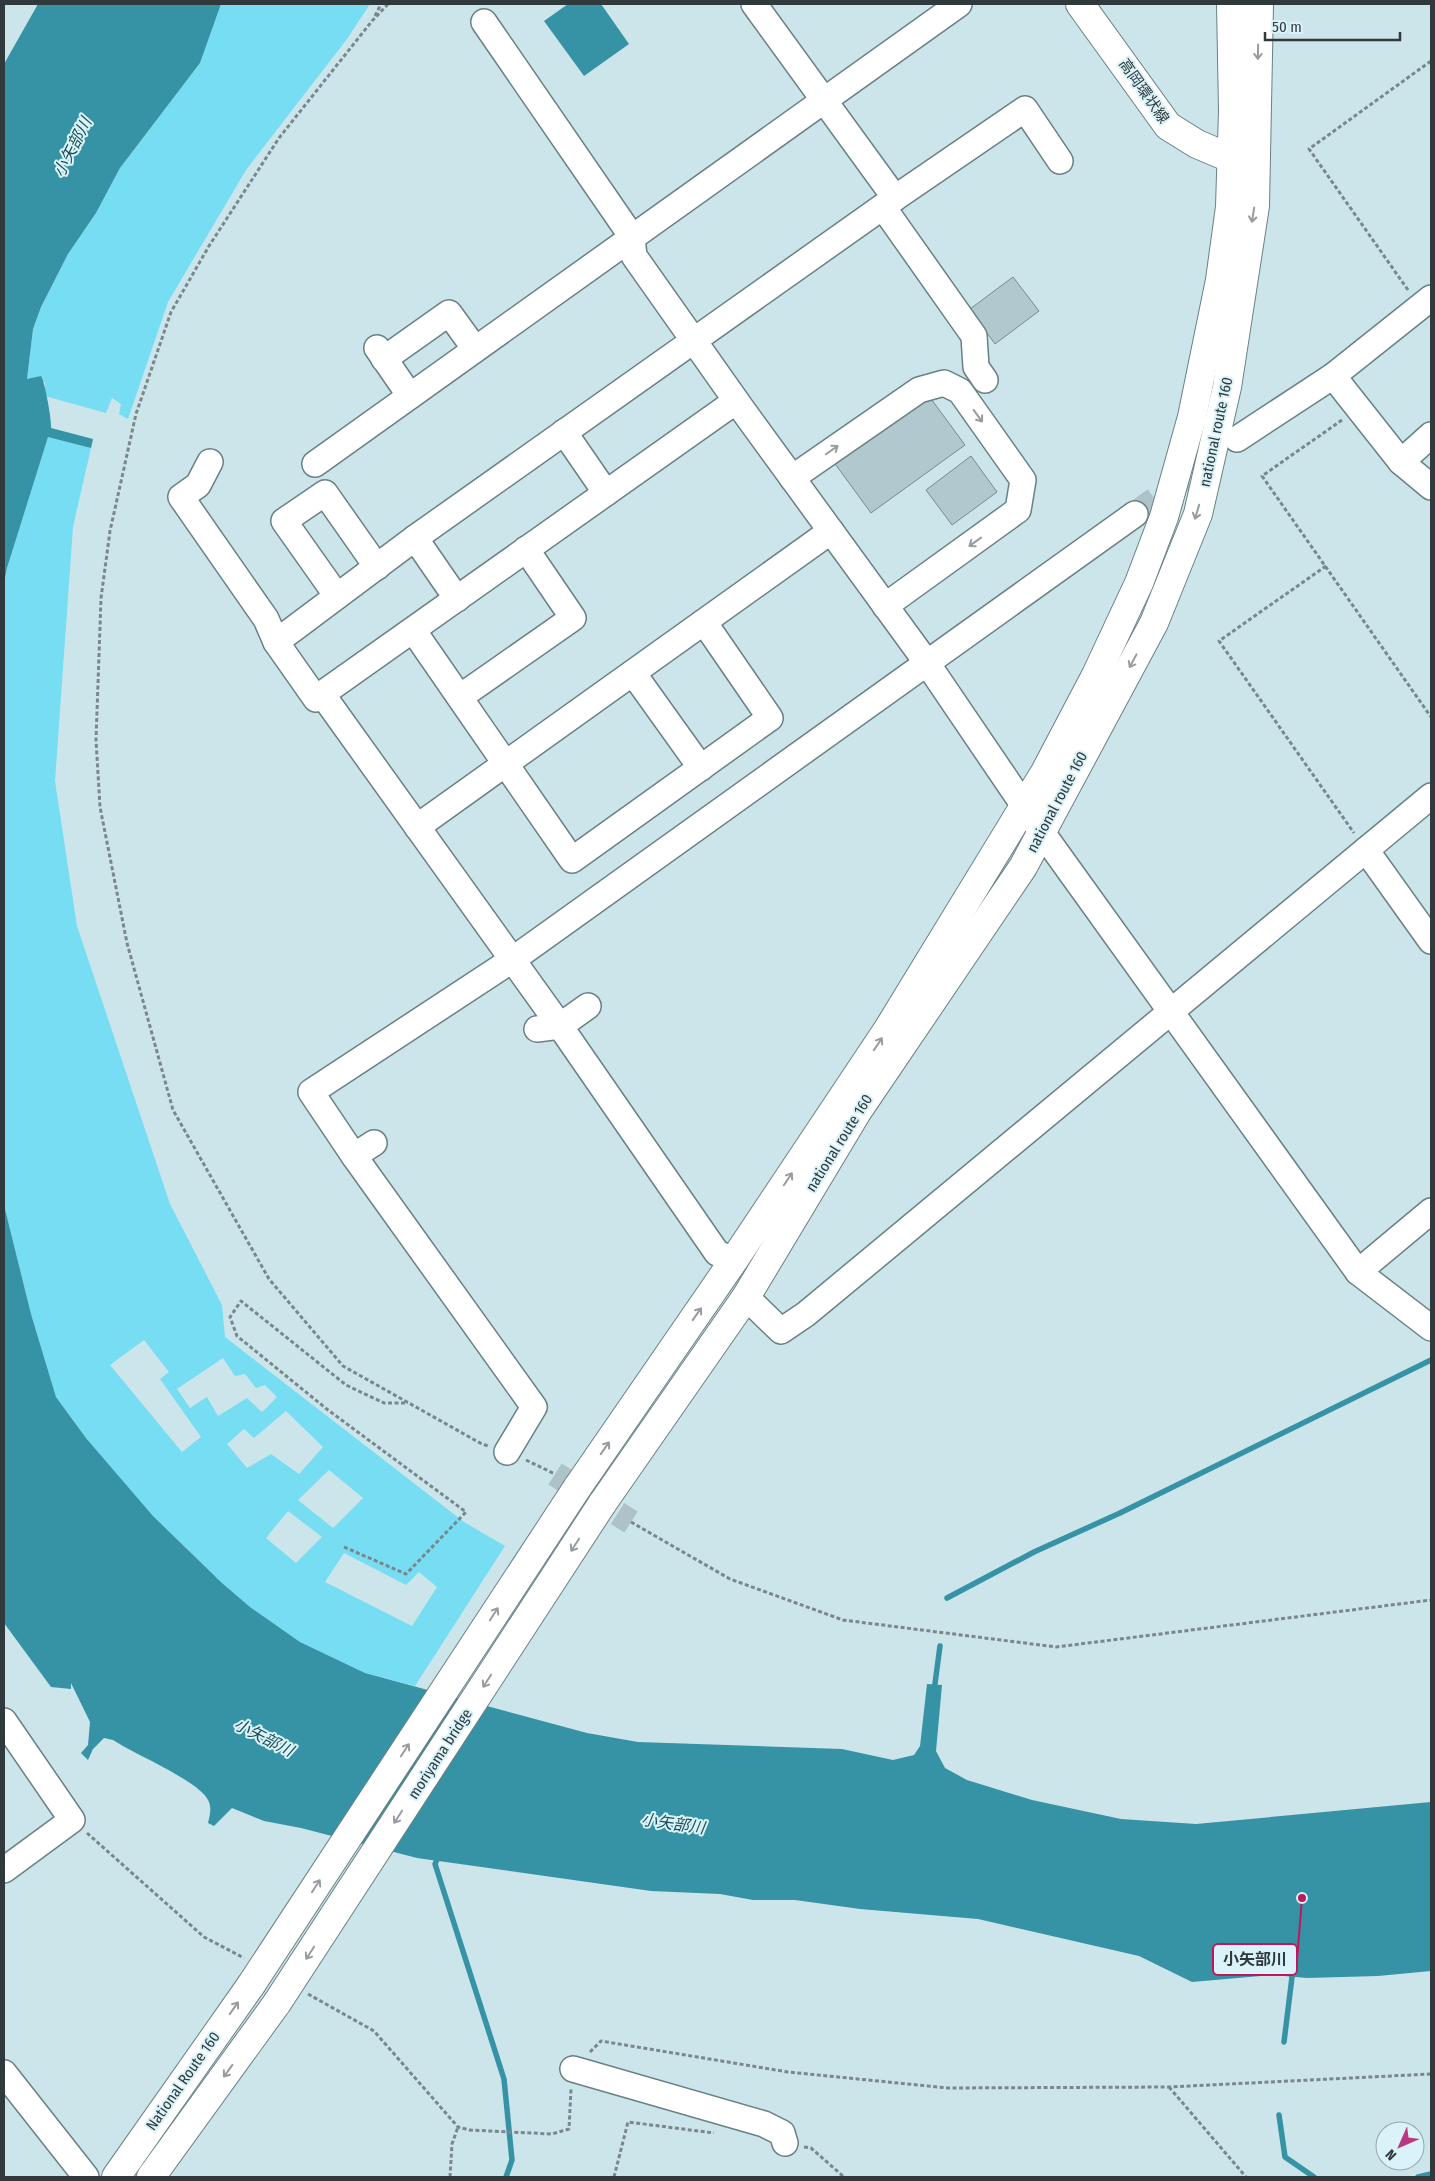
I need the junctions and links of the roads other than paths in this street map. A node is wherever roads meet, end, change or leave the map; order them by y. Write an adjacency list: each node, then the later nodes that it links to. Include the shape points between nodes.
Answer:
1 (754, 4): 7 (street)
2 (959, 4): 7 (street)
3 (1080, 4): 8 (main road, 高岡環状線, via 1168,126 1197,144)
4 (1231, 4): 8 (main road, national route 160, via 1233,111)
5 (1258, 4): 8 (main road, national route 160, one-way to 8)
6 (484, 22): 11 (street)
7 (825, 100): 10 (street); 11 (street)
8 (1243, 158): 46 (main road, national route 160, via 1230,207 1220,280 1192,417 1164,517 1139,583 1100,666); 48 (main road, national route 160, one-way to 48, via 1254,206 1227,387 1198,514 1154,623)
9 (1060, 161): 10 (street, via 1025,109)
10 (889, 203): 13 (street); 16 (street, via 974,336 976,367)
11 (632, 237): 13 (street, via 634,256); 14 (street)
12 (1425, 303): 15 (street)
13 (694, 339): 18 (street); 19 (street)
14 (474, 349): 17 (street); 17 (street, via 449,313 380,354)
15 (1333, 376): 21 (street); 23 (street)
16 (972, 388): 25 (street, one-way to 16, via 919,390 944,383); 35 (street, one-way to 35, via 1019,468 1023,480 1018,510)
17 (410, 396): 24 (street)
18 (736, 401): 25 (street); 27 (street)
19 (564, 432): 27 (street); 30 (street)
20 (1431, 435): 23 (street)
21 (1237, 439)
22 (210, 462): 38 (street, via 198,484 181,497 266,619)
23 (1401, 462): 26 (street)
24 (314, 464)
25 (792, 478): 29 (street)
26 (1431, 487)
27 (606, 493): 31 (street)
28 (1134, 514): 39 (street)
29 (831, 531): 35 (street); 36 (street)
30 (415, 538): 32 (street); 34 (street)
31 (526, 549): 34 (street); 42 (street, via 573,618)
32 (377, 567): 33 (street); 33 (street, via 325,493 284,521)
33 (337, 596): 38 (street)
34 (457, 599): 37 (street)
35 (885, 606): 39 (street)
36 (704, 622): 40 (street); 44 (street, via 770,718)
37 (413, 630): 41 (street); 42 (street)
38 (276, 642): 41 (street, via 316,699)
39 (927, 662): 46 (street, via 945,696); 51 (street)
40 (633, 673): 43 (street); 44 (street)
41 (322, 694): 47 (street)
42 (460, 697): 43 (street)
43 (506, 764): 44 (street, via 572,860); 47 (street)
44 (701, 768)
45 (1431, 796): 49 (street)
46 (1025, 805): 48 (street); 56 (main road, national route 160, one-way to 46, via 888,1029)
47 (417, 827): 51 (street)
48 (1041, 831): 53 (street); 58 (main road, national route 160, via 1023,867 857,1112)
49 (1366, 850): 50 (street); 53 (street)
50 (1431, 941)
51 (512, 960): 54 (street); 60 (street, via 311,1092 364,1150 534,1407)
52 (588, 1006): 54 (street)
53 (1171, 1010): 57 (street); 58 (street, via 806,1314 781,1331)
54 (549, 1028): 56 (street, via 717,1253)
55 (1431, 1211): 57 (street)
56 (734, 1260): 61 (main road, national route 160, one-way to 56)
57 (1358, 1272): 59 (street)
58 (746, 1297): 62 (main road, national route 160)
59 (1431, 1328)
60 (507, 1452)
61 (566, 1481): 65 (main road, moriyama bridge, one-way to 61, bridge)
62 (602, 1504): 66 (main road, moriyama bridge, one-way to 66, bridge)
63 (4, 1721): 64 (street, via 72,1820)
64 (4, 1870)
65 (251, 1985): 71 (main road, National Route 160, one-way to 65)
66 (277, 2003): 72 (main road, National Route 160, one-way to 72)
67 (572, 2069): 69 (street, via 764,2124 782,2133)
68 (4, 2073): 70 (street)
69 (785, 2143)
70 (86, 2177)
71 (116, 2177)
72 (152, 2177)

